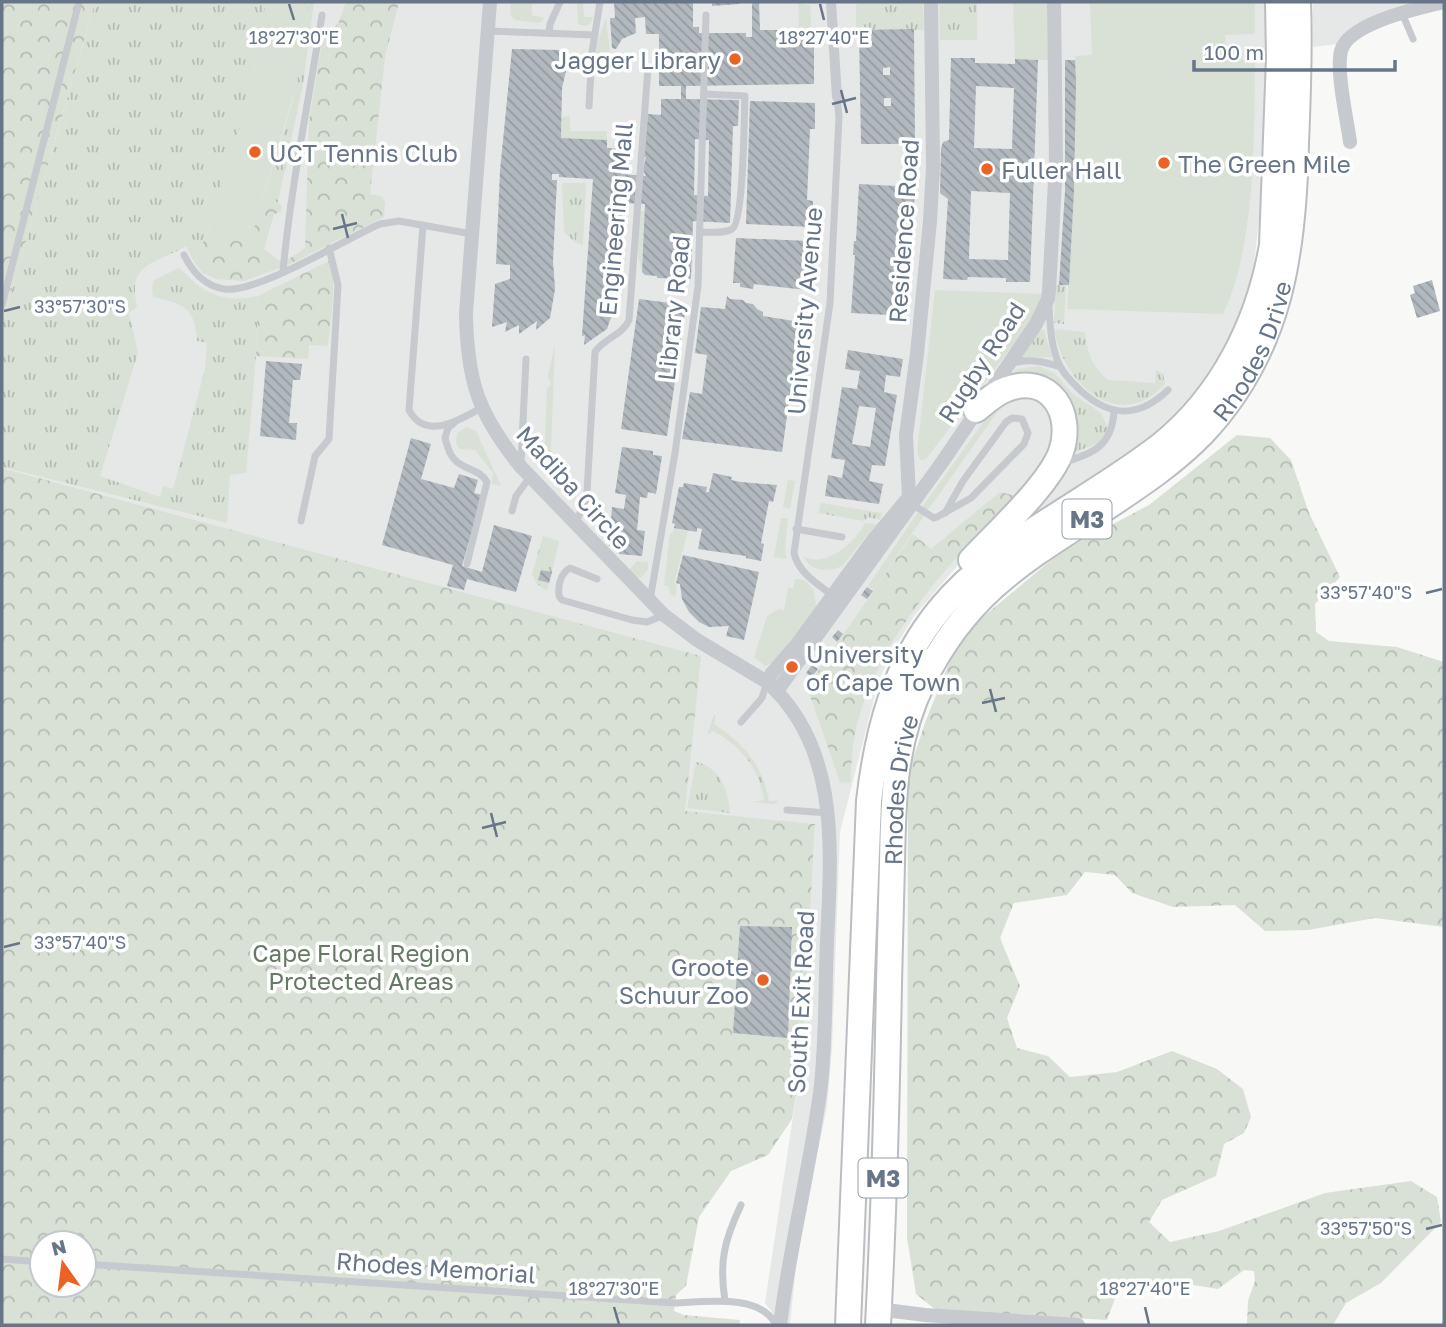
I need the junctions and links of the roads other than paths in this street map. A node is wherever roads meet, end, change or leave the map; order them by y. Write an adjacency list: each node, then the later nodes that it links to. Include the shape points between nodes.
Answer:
1 (79, 2): 31 (lane)
2 (490, 2): 15 (street, Madiba Circle)
3 (559, 2): 16 (lane)
4 (600, 2): 17 (lane)
5 (831, 2): 21 (street, University Avenue)
6 (930, 2): 41 (street, Residence Road, via 933,167)
7 (1054, 2): 30 (street, Rugby Road, via 1056,164)
8 (1278, 2): 59 (highway, Rhodes Drive / M3, via 1272,245 1254,316 1238,348 1201,405 1163,443 987,563 940,610 905,664 886,709)
9 (1298, 2): 68 (highway, Rhodes Drive / M3, via 1293,221 1278,305 1258,354 1226,405 1183,451 1153,477 1020,563 973,606 951,631 921,685 901,741 893,792)
10 (1444, 2): 11 (street)
11 (1422, 4): 12 (street)
12 (1402, 13): 18 (lane); 23 (street, via 1356,32 1342,47 1339,62)
13 (322, 15): 29 (lane, via 288,214)
14 (706, 15): 20 (lane, Library Road)
15 (488, 32): 16 (lane); 26 (street, Madiba Circle)
16 (549, 33): 17 (lane)
17 (595, 35): 22 (lane)
18 (1413, 39)
19 (648, 68): 48 (lane, Engineering Mall, via 629,320 595,352 587,492)
20 (704, 94): 25 (lane, Library Road); 25 (lane, via 745,96 737,223 728,231)
21 (837, 97): 49 (lane, University Avenue, via 830,303)
22 (589, 106)
23 (1350, 142)
24 (423, 225): 26 (lane); 27 (lane, via 380,224); 39 (lane, via 409,410 420,423)
25 (700, 232): 54 (lane, Library Road, via 695,311)
26 (472, 234): 36 (street, Madiba Circle, via 466,337)
27 (329, 248): 29 (lane); 47 (lane, via 338,285 329,439 315,456)
28 (184, 255): 29 (lane, via 198,276 221,289 249,286)
29 (283, 271)
30 (1048, 299): 33 (street, Rugby Road); 34 (lane)
31 (2, 305)
32 (526, 359): 43 (lane)
33 (1008, 365): 34 (lane, via 1039,361); 37 (street, Rugby Road)
34 (1060, 367): 38 (lane, via 1090,398)
35 (1168, 390): 38 (lane, via 1147,407)
36 (481, 408): 39 (lane); 43 (street, Madiba Circle)
37 (976, 410): 40 (street, Rugby Road); 42 (highway, via 997,393 1015,387 1049,393 1059,403 1065,425)
38 (1114, 411): 42 (lane, via 1113,428 1103,444)
39 (455, 423): 51 (lane, via 445,438 452,458 487,482)
40 (943, 461): 41 (street, via 928,472); 44 (street, Rugby Road)
41 (906, 463): 44 (street)
42 (1055, 466): 59 (highway, via 906,636 880,690 868,733 863,760)
43 (526, 472): 45 (lane); 48 (street, Madiba Circle)
44 (910, 503): 46 (lane, via 934,518); 53 (street, Rugby Road)
45 (512, 512)
46 (945, 513): 46 (lane, via 971,498 1024,444 1028,433 1022,419 1006,422)
47 (301, 521)
48 (574, 524): 54 (street, Madiba Circle)
49 (796, 530): 50 (lane); 53 (lane, University Avenue, via 797,564)
50 (842, 537)
51 (467, 564)
52 (597, 579): 55 (lane, via 570,568 561,578 559,596 632,620 647,622)
53 (837, 599): 56 (street, Rugby Road)
54 (650, 601): 55 (street, Madiba Circle)
55 (664, 615): 56 (street, Madiba Circle)
56 (772, 687): 57 (lane); 57 (lane); 61 (street, South Exit Road, via 810,741)
57 (762, 698): 58 (lane)
58 (741, 722)
59 (869, 801): 62 (highway, Rhodes Drive / M3)
60 (787, 810): 61 (lane)
61 (829, 813): 69 (street, South Exit Road, via 821,1078)
62 (854, 1168): 70 (highway, via 838,1262); 71 (highway, M3)
63 (741, 1205): 67 (lane, via 723,1252)
64 (2, 1259): 65 (lane)
65 (28, 1261)
66 (98, 1266): 67 (lane, Rhodes Memorial, via 675,1303)
67 (725, 1301): 69 (lane, Rhodes Memorial, via 759,1308)
68 (879, 1319): 72 (street, via 925,1315)
69 (778, 1325)
70 (834, 1325)
71 (848, 1325)
72 (1078, 1325)

